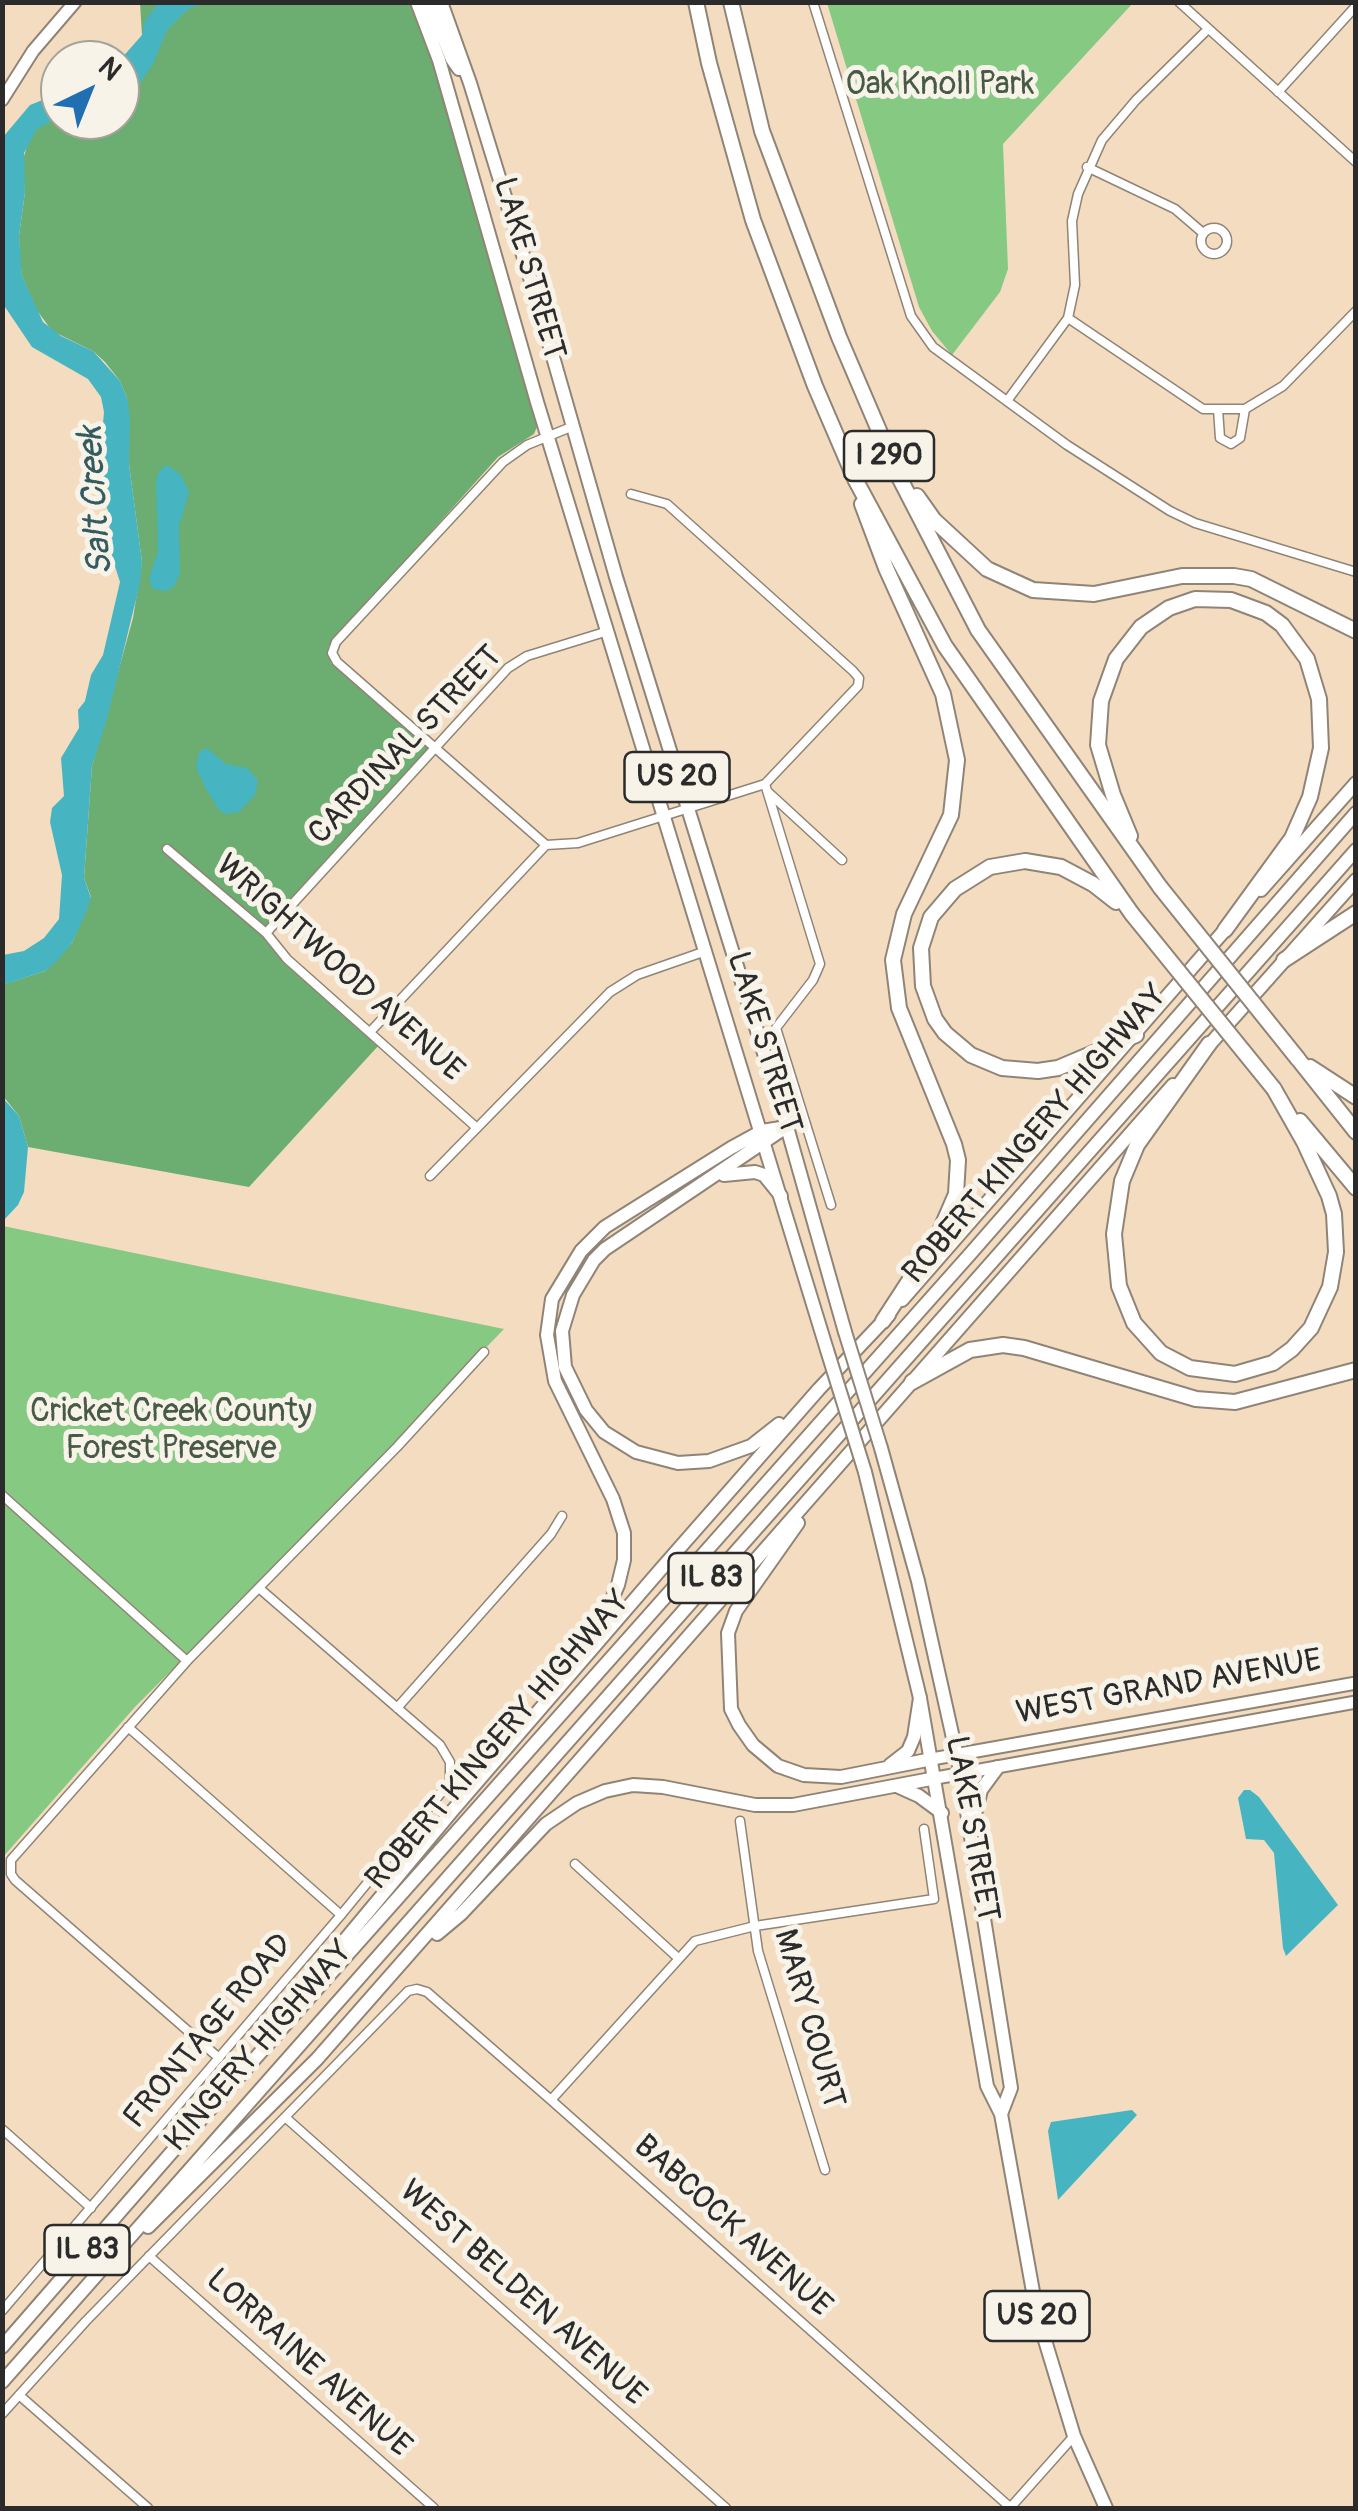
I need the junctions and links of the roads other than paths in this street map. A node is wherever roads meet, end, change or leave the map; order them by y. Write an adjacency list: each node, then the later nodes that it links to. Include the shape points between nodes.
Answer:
1 (75, 2): 13 (main road)
2 (417, 2): 17 (main road, LAKE STREET / US 20)
3 (429, 2): 11 (main road)
4 (441, 2): 11 (main road, LAKE STREET / US 20)
5 (696, 2): 27 (highway, I 290, via 752,220)
6 (730, 2): 26 (highway, I 290, via 762,131)
7 (813, 2): 21 (street, via 911,316 940,354)
8 (1179, 2): 10 (street)
9 (1356, 6): 12 (street)
10 (1207, 30): 12 (street); 15 (street, via 1136,100)
11 (470, 83): 16 (main road, LAKE STREET / US 20)
12 (1278, 92): 14 (street)
13 (2, 100)
14 (1356, 162)
15 (1087, 167): 18 (street, via 1175,209); 20 (street, via 1072,220 1075,285)
16 (511, 216): 17 (main road); 24 (main road, LAKE STREET / US 20)
17 (486, 222): 25 (main road, LAKE STREET / US 20)
18 (1203, 234)
19 (1356, 312): 22 (street, via 1283,386)
20 (1068, 318): 21 (street); 23 (street, via 1203,409)
21 (1007, 402): 29 (street, via 1170,511)
22 (1245, 408): 23 (street); 23 (street, via 1240,438 1231,444 1220,438)
23 (1218, 409)
24 (572, 426): 25 (street); 35 (main road, LAKE STREET / US 20)
25 (549, 436): 30 (main road, LAKE STREET / US 20); 32 (street, via 503,462 336,642 337,662)
26 (894, 466): 31 (highway, via 934,520 988,569 1033,590 1094,594 1182,576 1234,576); 42 (highway, I 290, via 978,630)
27 (856, 479): 45 (highway, I 290, via 945,646); 65 (highway, via 867,523 944,694 957,760 950,815 904,914 893,960 900,1008 954,1144 956,1194 937,1238)
28 (631, 494): 34 (street, via 667,504 859,678 848,699)
29 (1356, 572)
30 (608, 630): 32 (street, CARDINAL STREET, via 508,668); 37 (main road, LAKE STREET / US 20)
31 (1356, 631)
32 (435, 748): 38 (street); 47 (street, CARDINAL STREET)
33 (1356, 783): 46 (main road)
34 (766, 788): 35 (street); 41 (street); 64 (street, via 820,964 776,1028)
35 (686, 809): 37 (street); 56 (main road, LAKE STREET / US 20)
36 (1356, 813): 102 (main road, ROBERT KINGERY HIGHWAY / IL 83)
37 (663, 816): 38 (street, via 578,843); 48 (main road, LAKE STREET / US 20)
38 (546, 845): 50 (street)
39 (167, 849): 47 (street, WRIGHTWOOD AVENUE)
40 (1356, 850): 106 (main road, KINGERY HIGHWAY / IL 83)
41 (842, 860)
42 (1142, 864): 46 (highway, via 1098,745 1101,701 1114,664 1140,627 1169,608 1213,598 1248,604 1282,625 1307,659 1322,731 1303,816); 53 (highway, I 290, bridge)
43 (1356, 880): 49 (main road)
44 (1356, 912): 49 (highway)
45 (1132, 914): 51 (highway, via 1061,867 1006,862 970,877 942,902 925,932 921,966 927,1002 945,1032 970,1055 1002,1068 1058,1068); 54 (highway, I 290, bridge)
46 (1224, 930): 51 (main road)
47 (266, 933): 50 (street, WRIGHTWOOD AVENUE, via 287,960)
48 (706, 951): 57 (street, via 619,985); 59 (main road, LAKE STREET / US 20)
49 (1284, 960): 52 (main road)
50 (370, 1032): 57 (street, WRIGHTWOOD AVENUE)
51 (1136, 1035): 65 (main road)
52 (1210, 1044): 54 (highway, via 1133,1155 1114,1234 1119,1286 1134,1323 1160,1354 1190,1368 1235,1374 1273,1364 1310,1328 1330,1287 1336,1231 1329,1196); 68 (main road)
53 (1298, 1059): 55 (highway); 58 (highway, I 290)
54 (1274, 1089): 62 (highway, I 290)
55 (1356, 1097)
56 (787, 1127): 59 (main road); 80 (main road, LAKE STREET / US 20, bridge, via 918,1581)
57 (477, 1128): 60 (street)
58 (1356, 1132)
59 (764, 1137): 61 (main road); 63 (main road, LAKE STREET / US 20); 87 (main road, via 605,1227 581,1251 552,1299 547,1335 555,1381 620,1516 624,1560 596,1630)
60 (430, 1176)
61 (716, 1176): 63 (main road, via 755,1172); 69 (main road, via 605,1249 580,1283 562,1331 565,1366 580,1400 604,1432 626,1447 696,1464 751,1446)
62 (1356, 1188)
63 (781, 1196): 76 (main road, LAKE STREET / US 20, bridge, via 864,1472)
64 (831, 1206)
65 (884, 1321): 69 (main road)
66 (484, 1352): 73 (street)
67 (1356, 1370): 68 (highway, via 1235,1402 1196,1399 1003,1345 970,1350)
68 (912, 1382): 70 (main road)
69 (819, 1389): 87 (main road)
70 (837, 1468): 82 (main road, via 736,1611 728,1633 731,1710 753,1745 778,1766 841,1776); 96 (main road)
71 (2, 1495): 74 (street)
72 (562, 1516): 78 (street)
73 (260, 1588): 74 (street); 78 (street)
74 (186, 1661): 79 (street)
75 (1356, 1683): 80 (main road, WEST GRAND AVENUE)
76 (920, 1698): 81 (main road, LAKE STREET / US 20); 82 (main road, US 20, via 908,1751)
77 (1356, 1702): 83 (main road, WEST GRAND AVENUE)
78 (397, 1708): 93 (street, FRONTAGE ROAD, via 440,1745 450,1762 450,1782)
79 (128, 1728): 93 (street); 97 (street, via 11,1860 11,1874)
80 (957, 1754): 81 (main road, WEST GRAND AVENUE); 84 (main road, LAKE STREET / US 20)
81 (932, 1759): 82 (main road); 85 (main road, LAKE STREET / US 20)
82 (886, 1767)
83 (998, 1768): 84 (main road, WEST GRAND AVENUE); 91 (main road, via 981,1790)
84 (961, 1774): 85 (main road, WEST GRAND AVENUE); 91 (main road, LAKE STREET / US 20)
85 (936, 1778): 86 (main road); 88 (main road, LAKE STREET / US 20)
86 (897, 1786): 88 (main road); 96 (main road, via 793,1805 754,1805 663,1787 605,1791 546,1824 461,1914)
87 (452, 1810): 102 (main road)
88 (942, 1814): 99 (main road, LAKE STREET / US 20, via 986,2086)
89 (740, 1821): 94 (street, MARY COURT)
90 (924, 1829): 94 (street, via 934,1899)
91 (970, 1834): 99 (main road, LAKE STREET / US 20, via 1011,2088)
92 (575, 1864): 95 (street)
93 (341, 1915): 97 (street, FRONTAGE ROAD)
94 (755, 1926): 95 (street, via 694,1942); 103 (street, MARY COURT)
95 (677, 1958): 98 (street)
96 (401, 1965): 106 (main road, via 317,2059)
97 (219, 2058): 104 (street, FRONTAGE ROAD)
98 (551, 2100): 100 (street, BABCOCK AVENUE, via 416,1988); 116 (street, BABCOCK AVENUE)
99 (1001, 2114): 112 (main road, LAKE STREET / US 20, via 1036,2314)
100 (285, 2117): 105 (street); 115 (street, WEST BELDEN AVENUE)
101 (2, 2129): 104 (street)
102 (171, 2152): 108 (main road, ROBERT KINGERY HIGHWAY / IL 83)
103 (824, 2170)
104 (92, 2208): 107 (street, FRONTAGE ROAD)
105 (149, 2256): 110 (street); 114 (street, LORRAINE AVENUE)
106 (68, 2306): 109 (main road, KINGERY HIGHWAY / IL 83)
107 (2, 2311)
108 (2, 2347)
109 (2, 2382)
110 (19, 2395): 111 (street); 113 (street)
111 (2, 2414)
112 (1074, 2436): 116 (street); 117 (main road, LAKE STREET / US 20)
113 (148, 2508)
114 (434, 2508)
115 (726, 2508)
116 (1010, 2508)
117 (1106, 2508)

